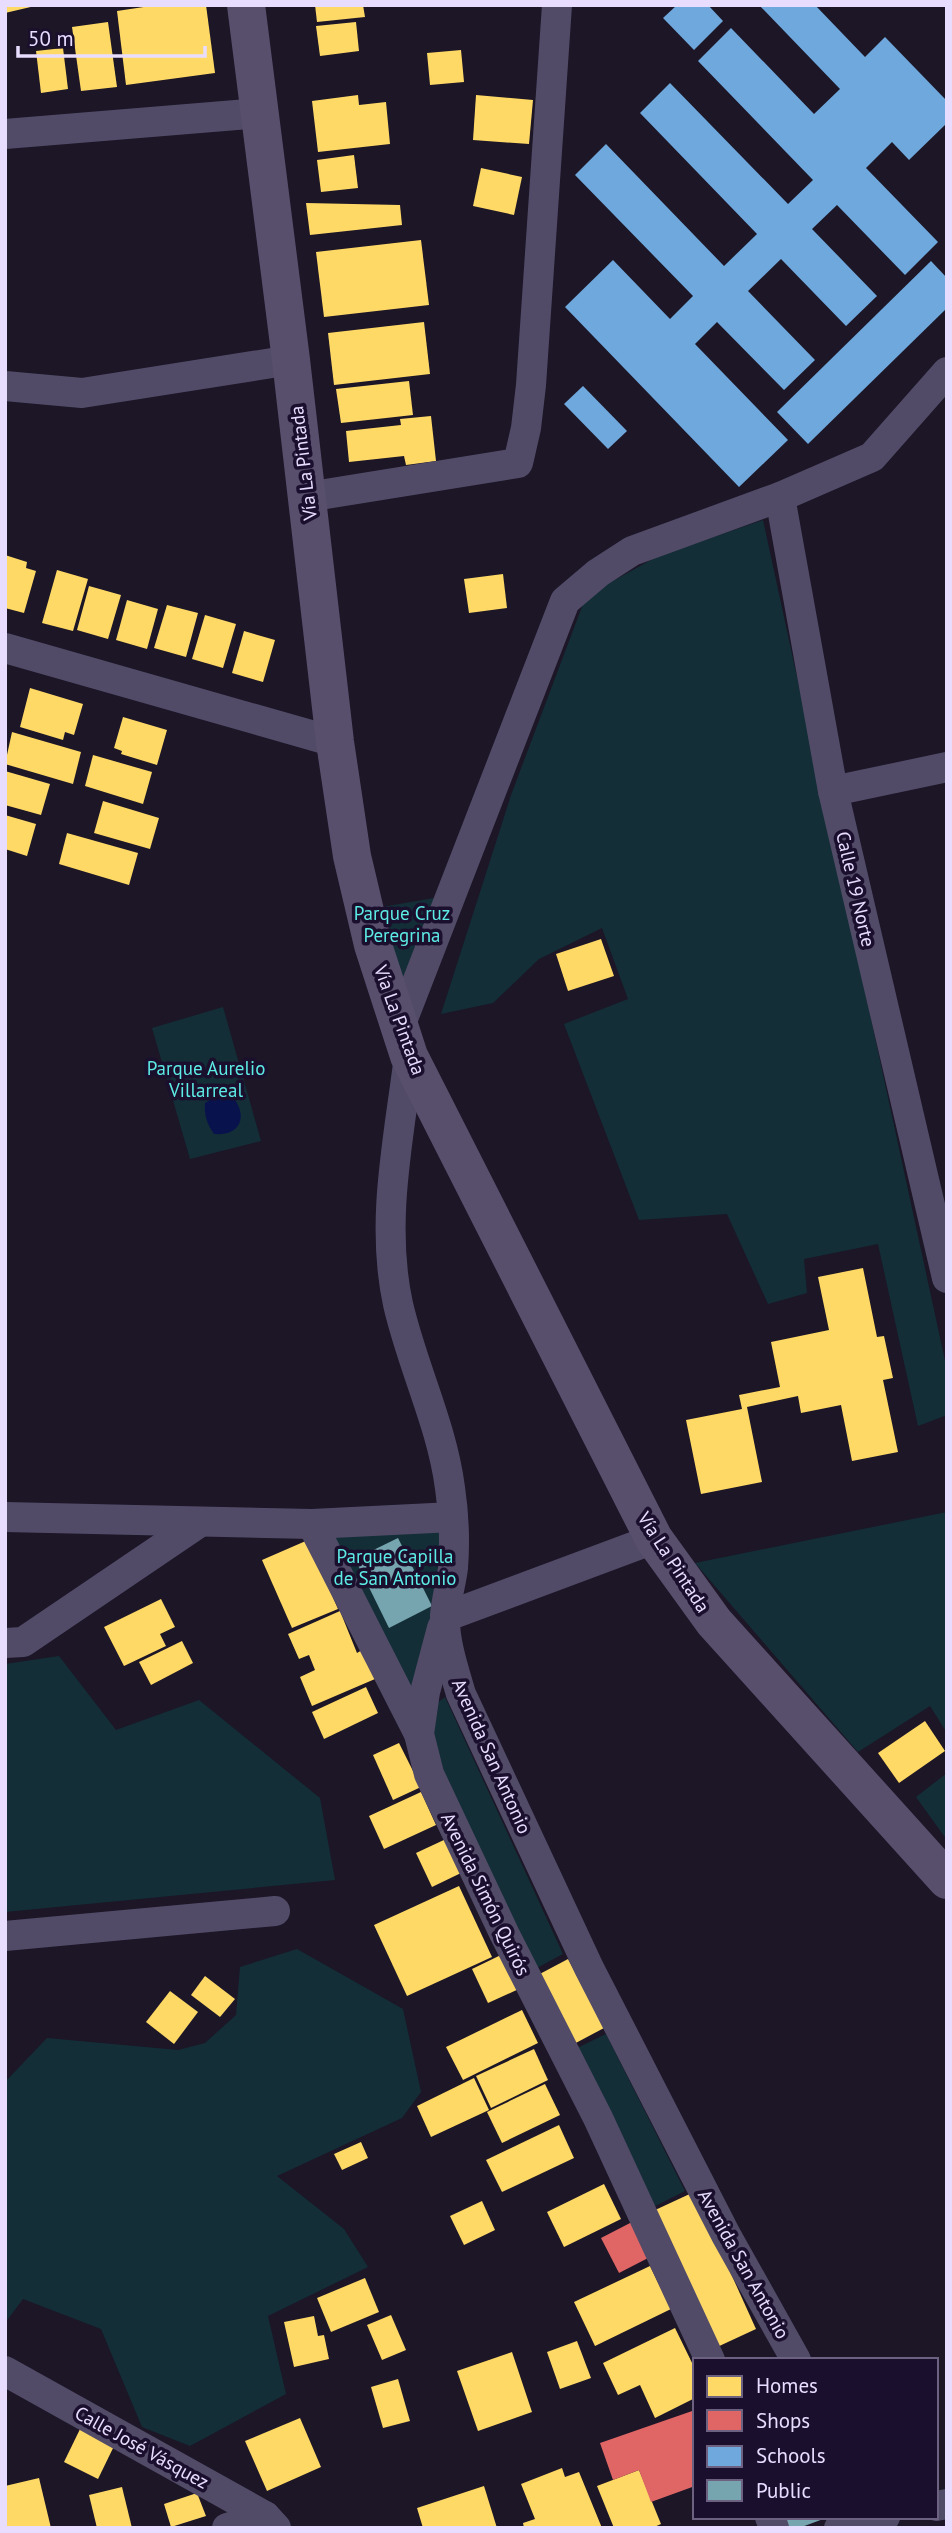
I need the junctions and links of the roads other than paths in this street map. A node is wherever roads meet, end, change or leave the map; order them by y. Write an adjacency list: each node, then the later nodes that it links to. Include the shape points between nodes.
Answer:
1 (246, 5): 3 (main road, Vía La Pintada)
2 (557, 5): 8 (street, via 531,385 518,463)
3 (260, 113): 4 (street); 5 (main road, Vía La Pintada)
4 (5, 134)
5 (291, 360): 7 (street, via 82,393); 8 (main road, Vía La Pintada)
6 (947, 372): 9 (street, Avenida San Antonio, via 872,457)
7 (5, 386)
8 (307, 497): 11 (main road, Vía La Pintada)
9 (780, 498): 13 (street, Calle 19 Norte); 14 (street, Avenida San Antonio, via 632,551 565,601)
10 (5, 648): 11 (street)
11 (335, 742): 14 (main road, Vía La Pintada, via 352,856 373,945)
12 (947, 767): 13 (street)
13 (833, 791): 15 (street, Calle 19 Norte)
14 (404, 1042): 17 (street, Avenida San Antonio, via 390,1252 398,1305 444,1454); 20 (main road, Vía La Pintada)
15 (947, 1278)
16 (5, 1517): 18 (street)
17 (453, 1517): 19 (street); 21 (street, Avenida San Antonio, via 453,1568)
18 (200, 1522): 19 (street); 22 (street, via 23,1642)
19 (312, 1524): 23 (street)
20 (654, 1539): 21 (street); 24 (main road, Vía La Pintada, via 714,1622)
21 (445, 1617): 23 (street, Avenida Simón Quirós); 28 (street, Avenida San Antonio, via 461,1694 589,1968)
22 (5, 1643)
23 (419, 1734): 27 (street, Avenida Simón Quirós, via 429,1774 461,1846 598,2118)
24 (947, 1880)
25 (275, 1911): 26 (street)
26 (5, 1936)
27 (709, 2358)
28 (795, 2358)
29 (5, 2371): 31 (street, Calle José Vásquez)
30 (876, 2519): 33 (street)
31 (270, 2522): 32 (street)
32 (227, 2528)
33 (839, 2528)

